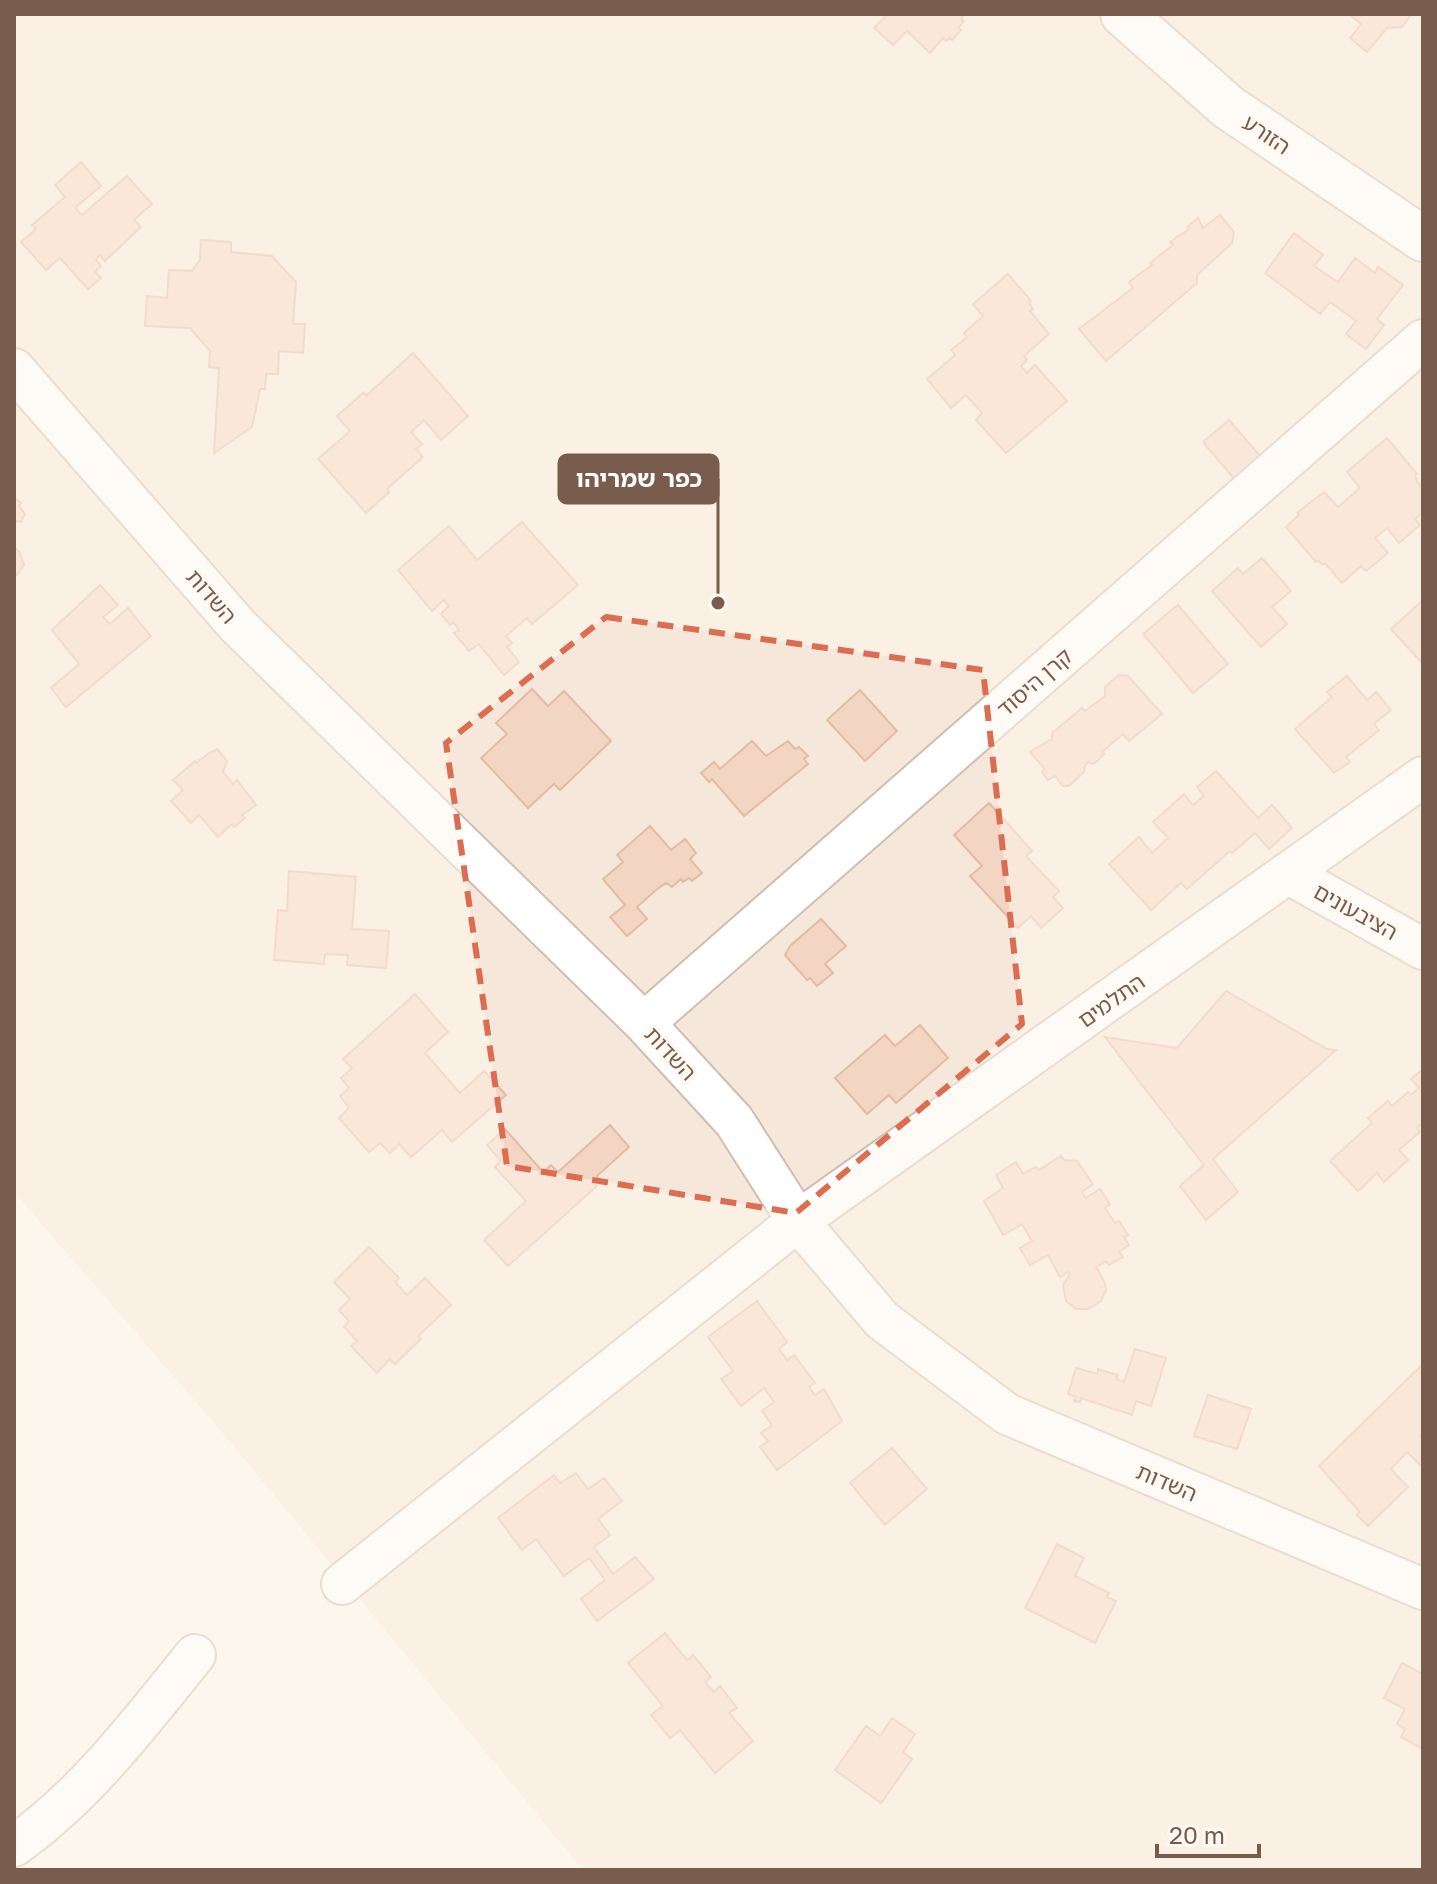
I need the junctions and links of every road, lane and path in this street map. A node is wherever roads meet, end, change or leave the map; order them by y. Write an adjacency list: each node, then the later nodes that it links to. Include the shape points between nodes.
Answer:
1 (1123, 14): 2 (street, הזורע, via 1228,107)
2 (1423, 239)
3 (1423, 340): 8 (street, קרן היסוד)
4 (14, 369): 8 (street, השדות, via 238,626)
5 (1423, 777): 6 (street, התלמים)
6 (1289, 874): 7 (street, הציבעונים); 9 (street, התלמים)
7 (1423, 949)
8 (644, 1023): 9 (street, השדות, via 734,1121)
9 (798, 1221): 10 (street, התלמים); 11 (street, השדות, via 882,1320 1007,1414)
10 (342, 1584)
11 (1423, 1589)
12 (195, 1655): 13 (street, via 96,1774)
13 (14, 1846)

